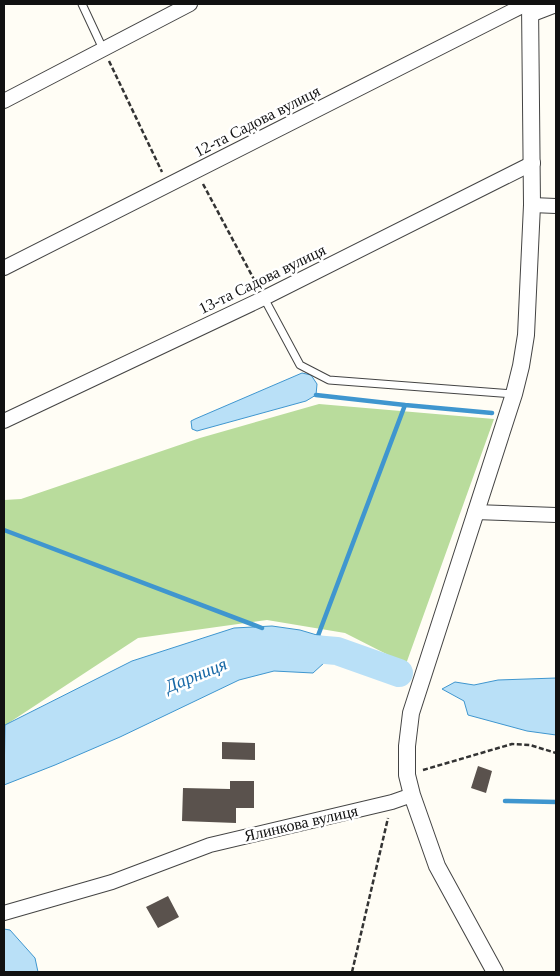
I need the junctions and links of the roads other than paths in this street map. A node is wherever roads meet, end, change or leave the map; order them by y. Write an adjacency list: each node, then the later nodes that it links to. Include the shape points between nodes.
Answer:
1 (82, 4): 5 (lane)
2 (190, 4): 5 (street)
3 (556, 5): 4 (street, 12-та Садова вулиця)
4 (528, 8): 7 (street); 10 (street, 12-та Садова вулиця)
5 (104, 49): 6 (street)
6 (4, 102)
7 (533, 163): 8 (street); 11 (street, 13-та Садова вулиця)
8 (532, 205): 9 (street); 12 (street, via 526,335)
9 (556, 206)
10 (4, 268)
11 (264, 298): 12 (lane, via 300,365 329,380); 13 (street, 13-та Садова вулиця)
12 (514, 394): 14 (street)
13 (4, 421)
14 (475, 512): 15 (street); 16 (street, via 411,713 407,775)
15 (556, 515)
16 (412, 796): 17 (street, Ялинкова вулиця, via 210,845 112,882); 18 (street, via 437,866)
17 (4, 913)
18 (495, 972)

